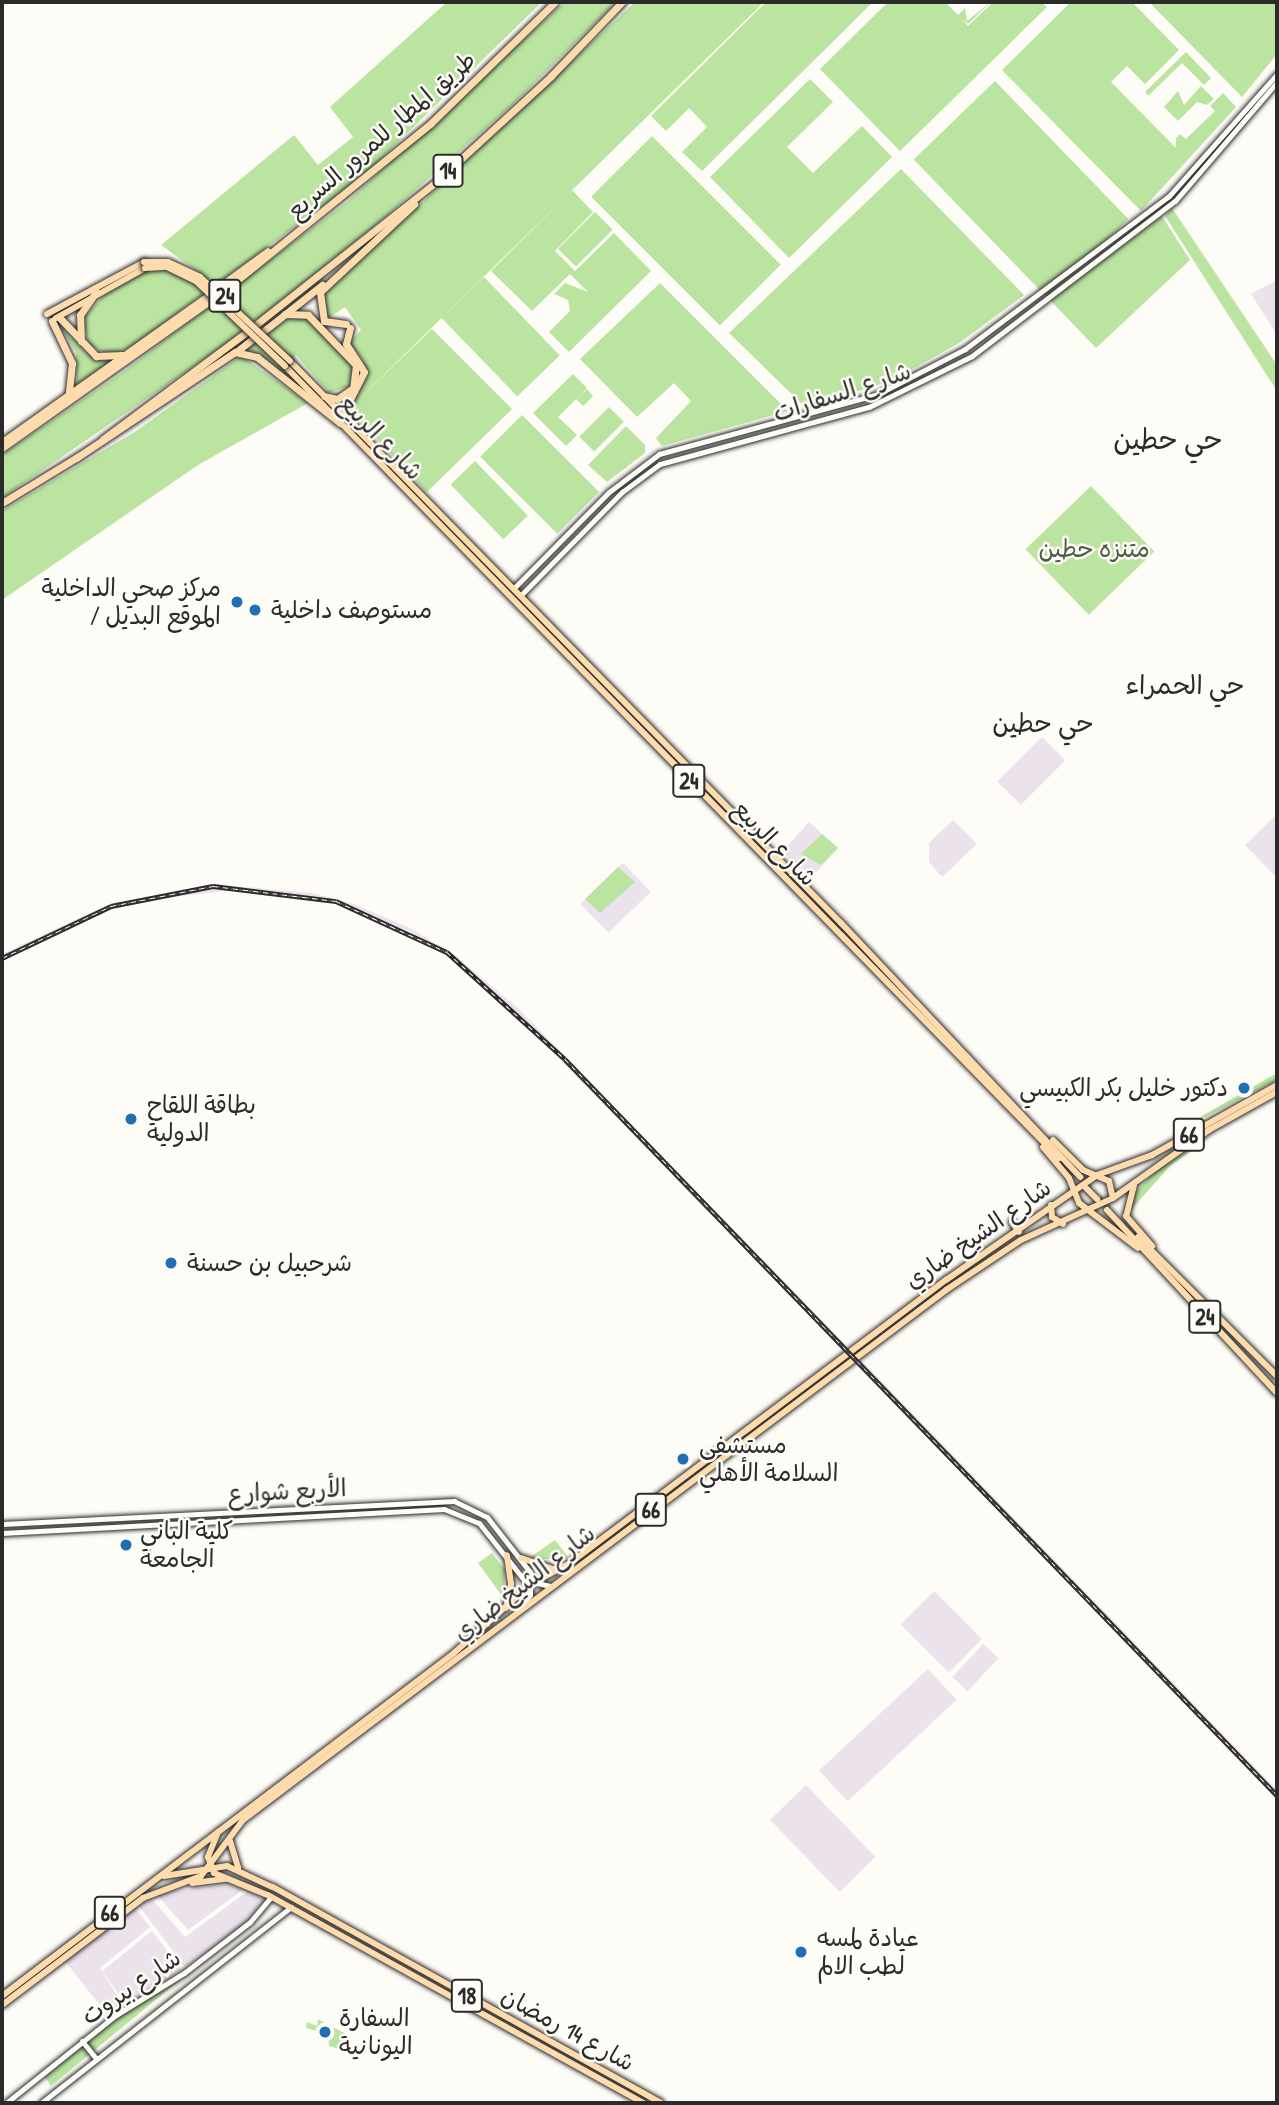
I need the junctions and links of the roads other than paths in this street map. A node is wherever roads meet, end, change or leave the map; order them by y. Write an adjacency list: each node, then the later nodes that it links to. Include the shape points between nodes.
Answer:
1 (553, 2): 15 (highway, طريق المطار للمرور السريع / 14, via 345,195)
2 (622, 2): 8 (highway, 14, via 551,76)
3 (1277, 74): 5 (main road)
4 (1277, 82): 5 (main road)
5 (1254, 104): 6 (main road, شارع السفارات); 7 (main road, شارع السفارات)
6 (1193, 169): 7 (main road); 9 (main road, شارع السفارات)
7 (1199, 179): 10 (main road, شارع السفارات)
8 (437, 181): 14 (highway); 19 (highway, 14)
9 (1122, 232): 10 (main road); 11 (main road, شارع السفارات)
10 (1126, 238): 12 (main road, شارع السفارات)
11 (1112, 240): 12 (main road); 34 (main road, شارع السفارات, via 965,349 901,385 671,449 646,461)
12 (1116, 245): 35 (main road, شارع السفارات, via 972,356 926,382 847,414 660,464 622,492)
13 (144, 265): 16 (main road); 18 (main road); 27 (main road, 24, bridge, via 167,267 196,281)
14 (327, 281): 17 (highway); 29 (highway, via 318,298 321,317 327,324 348,326 345,344 365,372 346,407)
15 (222, 288)
16 (96, 292): 18 (main road); 23 (highway, via 78,322)
17 (285, 314): 20 (highway); 27 (highway, via 302,313 314,320 356,365 353,388 337,399)
18 (53, 317): 23 (highway); 26 (highway, via 72,363)
19 (258, 323)
20 (265, 330)
21 (248, 331): 32 (highway)
22 (254, 338): 24 (highway)
23 (82, 345): 25 (highway, via 100,358)
24 (235, 352): 28 (highway, via 257,356); 32 (highway)
25 (127, 354): 26 (highway); 31 (highway, via 212,296)
26 (69, 395): 30 (highway)
27 (322, 398): 28 (main road, شارع الربيع / 24); 29 (main road, شارع الربيع / 24)
28 (340, 423): 40 (main road, شارع الربيع / 24)
29 (354, 426): 36 (main road, شارع الربيع / 24)
30 (2, 442)
31 (2, 447)
32 (76, 458): 33 (highway)
33 (2, 503)
34 (538, 563): 35 (main road); 36 (main road, شارع السفارات)
35 (545, 570): 37 (main road, شارع السفارات)
36 (513, 589): 37 (main road, شارع الربيع / 24)
37 (520, 596): 40 (main road, شارع الربيع / 24)
38 (1277, 1085): 41 (main road, 66)
39 (1277, 1092): 42 (main road, 66)
40 (1035, 1131): 43 (main road); 44 (main road, شارع الربيع / 24); 47 (main road)
41 (1145, 1158): 42 (main road, via 1141,1167); 43 (main road, 66)
42 (1152, 1169): 45 (main road, 66)
43 (1097, 1175): 47 (main road); 49 (main road, via 1111,1183)
44 (1079, 1177)
45 (1134, 1184): 49 (main road, 66); 53 (main road)
46 (1087, 1186): 48 (main road)
47 (1074, 1189): 50 (main road, شارع الشيخ ضاري / 66); 52 (main road, via 1079,1203)
48 (1098, 1198)
49 (1113, 1198): 52 (main road); 53 (main road)
50 (1051, 1205): 54 (main road, شارع الشيخ ضاري / 66); 56 (main road, via 1052,1217)
51 (1109, 1209): 59 (main road, 24)
52 (1090, 1211): 56 (main road, شارع الشيخ ضاري / 66); 59 (main road)
53 (1126, 1216): 59 (main road)
54 (1033, 1221): 57 (main road, via 1041,1221); 58 (main road, شارع الشيخ ضاري / 66)
55 (1012, 1222): 58 (main road)
56 (1064, 1224): 57 (main road, شارع الشيخ ضاري / 66)
57 (1046, 1231): 70 (main road, شارع الشيخ ضاري / 66, via 1012,1246 946,1290)
58 (1019, 1232): 68 (main road, شارع الشيخ ضاري / 66, via 862,1341)
59 (1155, 1259): 60 (main road, 24); 61 (main road, 24)
60 (1277, 1376)
61 (1277, 1393)
62 (155, 1515): 63 (main road, الأربع شوارع); 64 (main road); 67 (main road, الأربع شوارع, via 454,1501 486,1517)
63 (2, 1523)
64 (155, 1525): 65 (main road, الأربع شوارع); 66 (main road, الأربع شوارع, via 444,1509 479,1523)
65 (2, 1533)
66 (507, 1555): 69 (main road, الأربع شوارع); 71 (main road, via 511,1584)
67 (521, 1558): 68 (main road, via 539,1568); 69 (main road, الأربع شوارع)
68 (561, 1569): 69 (main road, شارع الشيخ ضاري / 66)
69 (531, 1584): 70 (main road); 71 (main road, شارع الشيخ ضاري / 66); 72 (main road, via 530,1596)
70 (551, 1586): 72 (main road, شارع الشيخ ضاري / 66)
71 (505, 1612): 73 (main road, شارع الشيخ ضاري / 66)
72 (515, 1613): 74 (main road, شارع الشيخ ضاري / 66, via 243,1820)
73 (218, 1830): 75 (main road); 78 (main road, شارع الشيخ ضاري / 66)
74 (230, 1837): 75 (main road, شارع الشيخ ضاري / 66); 76 (main road)
75 (210, 1867): 76 (main road, شارع 14 رمضان / 18); 77 (main road, شارع 14 رمضان / 18); 78 (main road, شارع 14 رمضان / 18); 79 (main road, شارع الشيخ ضاري / 66)
76 (238, 1868): 91 (main road, شارع 14 رمضان / 18)
77 (228, 1878): 79 (main road); 80 (main road, شارع 14 رمضان / 18)
78 (153, 1881): 84 (main road, شارع الشيخ ضاري / 66)
79 (186, 1883): 85 (main road, شارع الشيخ ضاري / 66, via 143,1898)
80 (268, 1896): 81 (main road, شارع 14 رمضان / 18); 82 (main road, شارع بيروت, via 265,1909)
81 (291, 1907): 83 (main road, شارع بيروت); 90 (main road, شارع 14 رمضان / 18)
82 (246, 1925): 83 (main road); 86 (main road, شارع بيروت)
83 (251, 1934): 87 (main road, شارع بيروت)
84 (2, 1996)
85 (2, 2005)
86 (82, 2041): 87 (main road); 88 (main road, شارع بيروت)
87 (96, 2058): 89 (main road, شارع بيروت)
88 (6, 2103)
89 (41, 2103)
90 (644, 2103)
91 (661, 2103)

